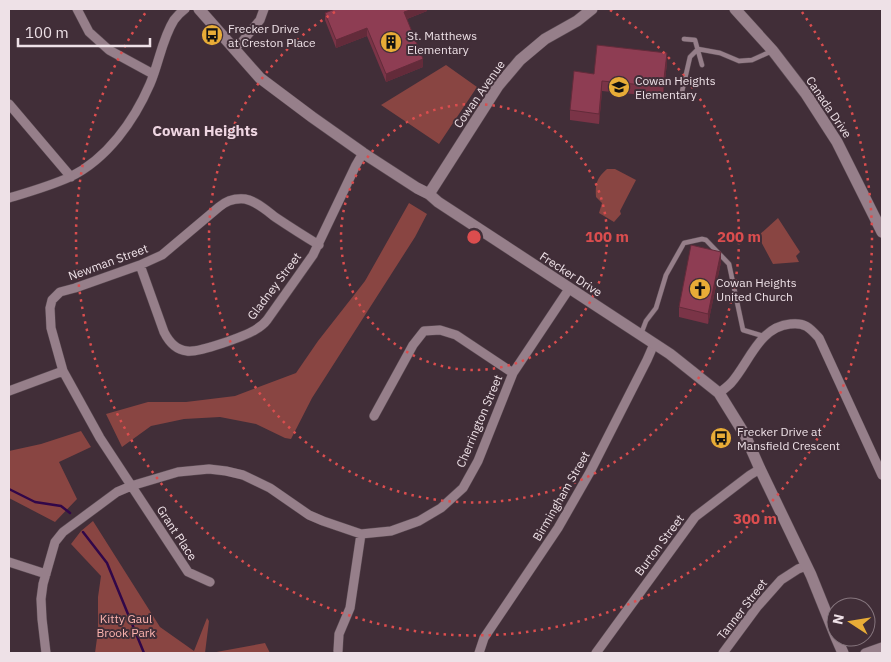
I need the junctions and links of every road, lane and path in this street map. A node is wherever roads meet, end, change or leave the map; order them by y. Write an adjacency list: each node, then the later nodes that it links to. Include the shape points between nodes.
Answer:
1 (77, 9): 12 (street, via 89,32 109,50)
2 (185, 9): 12 (street, via 164,38)
3 (199, 9): 8 (street, Frecker Drive)
4 (264, 9): 8 (street, via 260,20 241,43)
5 (592, 9): 17 (street, Cowan Avenue, via 545,39 520,60 498,86)
6 (735, 9): 10 (street, Canada Drive)
7 (684, 39): 9 (lane, via 695,40)
8 (233, 47): 15 (street, Frecker Drive, via 260,78)
9 (698, 49): 10 (lane, via 739,61 752,60); 11 (lane); 13 (lane, via 690,57)
10 (773, 50): 19 (street, Canada Drive, via 838,142)
11 (702, 65)
12 (153, 74): 16 (street, via 134,116 114,142)
13 (681, 96)
14 (9, 104): 16 (street)
15 (363, 153): 17 (street, Frecker Drive); 20 (street, Gladney Street)
16 (71, 176): 18 (street)
17 (429, 194): 22 (street, Frecker Drive)
18 (9, 198)
19 (882, 232)
20 (319, 245): 21 (street, Newman Street, via 255,203 233,200 219,207 166,253); 21 (street, Gladney Street, via 263,325 248,334 196,351 182,350 166,337)
21 (140, 265): 26 (street, Newman Street, via 60,292 52,300 51,328)
22 (569, 288): 23 (street, Frecker Drive); 27 (street, Cherrington Street)
23 (641, 335): 24 (lane, via 656,308 666,275 684,244 702,239 729,264 743,330); 25 (street, Frecker Drive)
24 (763, 336): 29 (street, via 731,383); 32 (street, via 782,324 798,323 810,328 819,338)
25 (654, 344): 29 (street, Frecker Drive); 43 (street, Birmingham Street, via 590,472 558,528 484,638)
26 (63, 371): 28 (street); 33 (street, Newman Street)
27 (514, 373): 30 (street, via 456,335 440,330 424,331); 34 (street, Cherrington Street, via 478,461 463,488 419,522 391,531)
28 (9, 391)
29 (719, 393): 31 (street, Frecker Drive, via 745,435)
30 (374, 416)
31 (760, 469): 36 (street, Frecker Drive); 44 (street, Burton Street, via 695,517)
32 (882, 475)
33 (131, 486): 34 (street, Cherrington Street, via 178,472 226,471 270,488 323,522); 37 (street, Cherrington Street, via 117,492 63,532 55,542); 38 (street, Grant Place, via 188,572)
34 (361, 534): 41 (street, via 350,608 340,634)
35 (9, 562): 37 (street)
36 (806, 566): 39 (street, Frecker Drive); 45 (street, Tanner Street, via 780,580)
37 (46, 574): 42 (street, Cherrington Street, via 41,606)
38 (210, 582)
39 (826, 613)
40 (882, 648): 46 (street)
41 (338, 651)
42 (46, 653)
43 (479, 653)
44 (596, 653)
45 (723, 653)
46 (865, 653)

